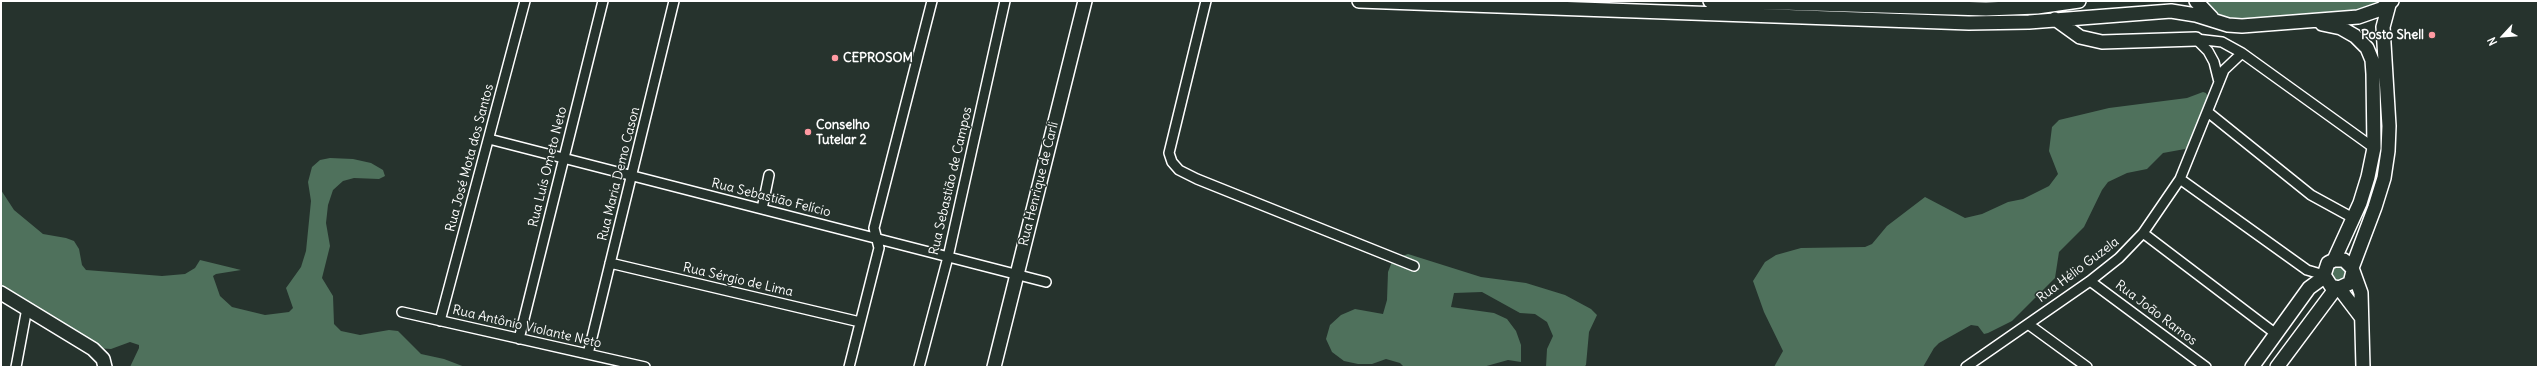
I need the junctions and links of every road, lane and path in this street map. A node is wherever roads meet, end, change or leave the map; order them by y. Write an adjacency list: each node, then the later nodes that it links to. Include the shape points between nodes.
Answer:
1 (525, 1): 20 (street, Rua José Mota dos Santos)
2 (603, 1): 22 (street, Rua Luís Ometo Neto)
3 (674, 1): 24 (street, Rua Maria Demo Cason)
4 (932, 1): 29 (street, via 874,228)
5 (1005, 1): 30 (street, Rua Sebastião de Campos)
6 (1084, 1): 35 (main road, Rua Henrique de Carli)
7 (1206, 1): 33 (street, via 1169,153 1172,162 1179,170 1197,179)
8 (1359, 1): 13 (main road, via 1969,23)
9 (1710, 1): 10 (main road, via 1986,9 2037,7)
10 (2079, 1)
11 (2196, 1): 14 (main road)
12 (2391, 1): 15 (main road, via 2381,9 2358,17); 34 (main road, via 2384,27 2390,126 2387,158 2376,207)
13 (2055, 19): 14 (main road, via 2171,11); 16 (main road, via 2080,37 2102,42)
14 (2218, 22): 15 (main road, via 2242,26)
15 (2313, 22): 21 (main road, via 2341,28 2355,36 2370,54 2373,74)
16 (2196, 39): 17 (street, via 2222,42); 18 (street, via 2208,51 2214,62)
17 (2242, 53): 18 (street, Rua Hélio Guzela, via 2224,70); 21 (street)
18 (2219, 82): 19 (street, Rua Hélio Guzela)
19 (2209, 113): 25 (street, Rua Hélio Guzela); 27 (street, via 2311,194)
20 (489, 139): 22 (street, Rua Sebastião Felício); 44 (street, Rua José Mota dos Santos)
21 (2374, 148): 27 (main road, via 2368,177)
22 (564, 158): 24 (street, Rua Sebastião Felício); 48 (street, Rua Luís Ometo Neto)
23 (770, 175): 26 (street)
24 (632, 176): 26 (street, Rua Sebastião Felício); 32 (street, Rua Maria Demo Cason)
25 (2180, 179): 28 (street, Rua Hélio Guzela); 36 (street, via 2307,270)
26 (762, 209): 29 (street, Rua Sebastião Felício)
27 (2353, 218): 31 (main road)
28 (2143, 233): 37 (street, Rua Hélio Guzela, via 2119,258); 47 (street)
29 (876, 238): 30 (street, Rua Sebastião Felício); 45 (street, via 879,248)
30 (948, 257): 35 (street, Rua Sebastião Felício); 55 (street, Rua Sebastião de Campos)
31 (2334, 260): 34 (main road, via 2344,260); 36 (main road, via 2328,263)
32 (610, 263): 45 (street, Rua Sérgio de Lima); 49 (street, Rua Maria Demo Cason)
33 (1414, 266)
34 (2352, 269): 39 (main road, via 2350,283); 43 (main road, via 2361,294)
35 (1017, 275): 38 (street, Rua Sebastião Felício); 56 (main road, Rua Henrique de Carli)
36 (2324, 276): 39 (main road, via 2330,286); 47 (main road, via 2309,288)
37 (2090, 281): 46 (street, Rua Hélio Guzela); 58 (street, Rua João Ramos)
38 (1046, 282)
39 (2338, 288): 43 (main road); 60 (main road)
40 (1, 293): 41 (main road)
41 (26, 308): 50 (main road, via 93,349); 52 (street)
42 (402, 312): 44 (street, Rua Antônio Violante Neto)
43 (2362, 318): 61 (main road)
44 (440, 321): 48 (street, Rua Antônio Violante Neto)
45 (860, 322): 54 (street)
46 (2028, 324): 51 (street, Rua Hélio Guzela); 57 (street)
47 (2276, 334): 59 (main road)
48 (519, 338): 49 (street, Rua Antônio Violante Neto)
49 (588, 354): 53 (street, Rua Antônio Violante Neto)
50 (104, 363)
51 (1971, 366)
52 (16, 367)
53 (645, 367)
54 (848, 367)
55 (919, 367)
56 (994, 367)
57 (2088, 367)
58 (2206, 367)
59 (2252, 367)
60 (2277, 367)
61 (2363, 367)

